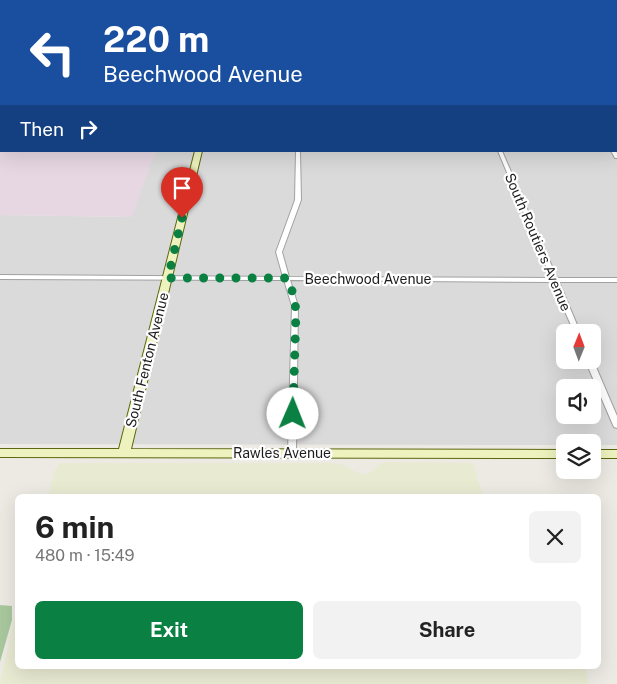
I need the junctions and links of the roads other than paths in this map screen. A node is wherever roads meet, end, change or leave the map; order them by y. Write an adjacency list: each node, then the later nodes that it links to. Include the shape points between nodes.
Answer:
1 (199, 152): 5 (street, South Fenton Avenue)
2 (298, 152): 6 (street, via 297,204 280,250)
3 (500, 152): 7 (street, South Routiers Avenue)
4 (0, 277): 5 (street, Beechwood Avenue)
5 (168, 278): 6 (street, Beechwood Avenue); 13 (street, South Fenton Avenue)
6 (287, 278): 7 (street, Beechwood Avenue); 14 (street, via 296,311)
7 (554, 279): 8 (street, Beechwood Avenue); 9 (street, South Routiers Avenue)
8 (617, 280)
9 (574, 324)
10 (593, 369): 11 (street)
11 (617, 425)
12 (0, 452): 13 (street, Rawles Avenue)
13 (124, 453): 14 (street, Rawles Avenue)
14 (292, 453): 15 (street, Rawles Avenue)
15 (556, 454)
16 (601, 454): 17 (street)
17 (617, 454)

